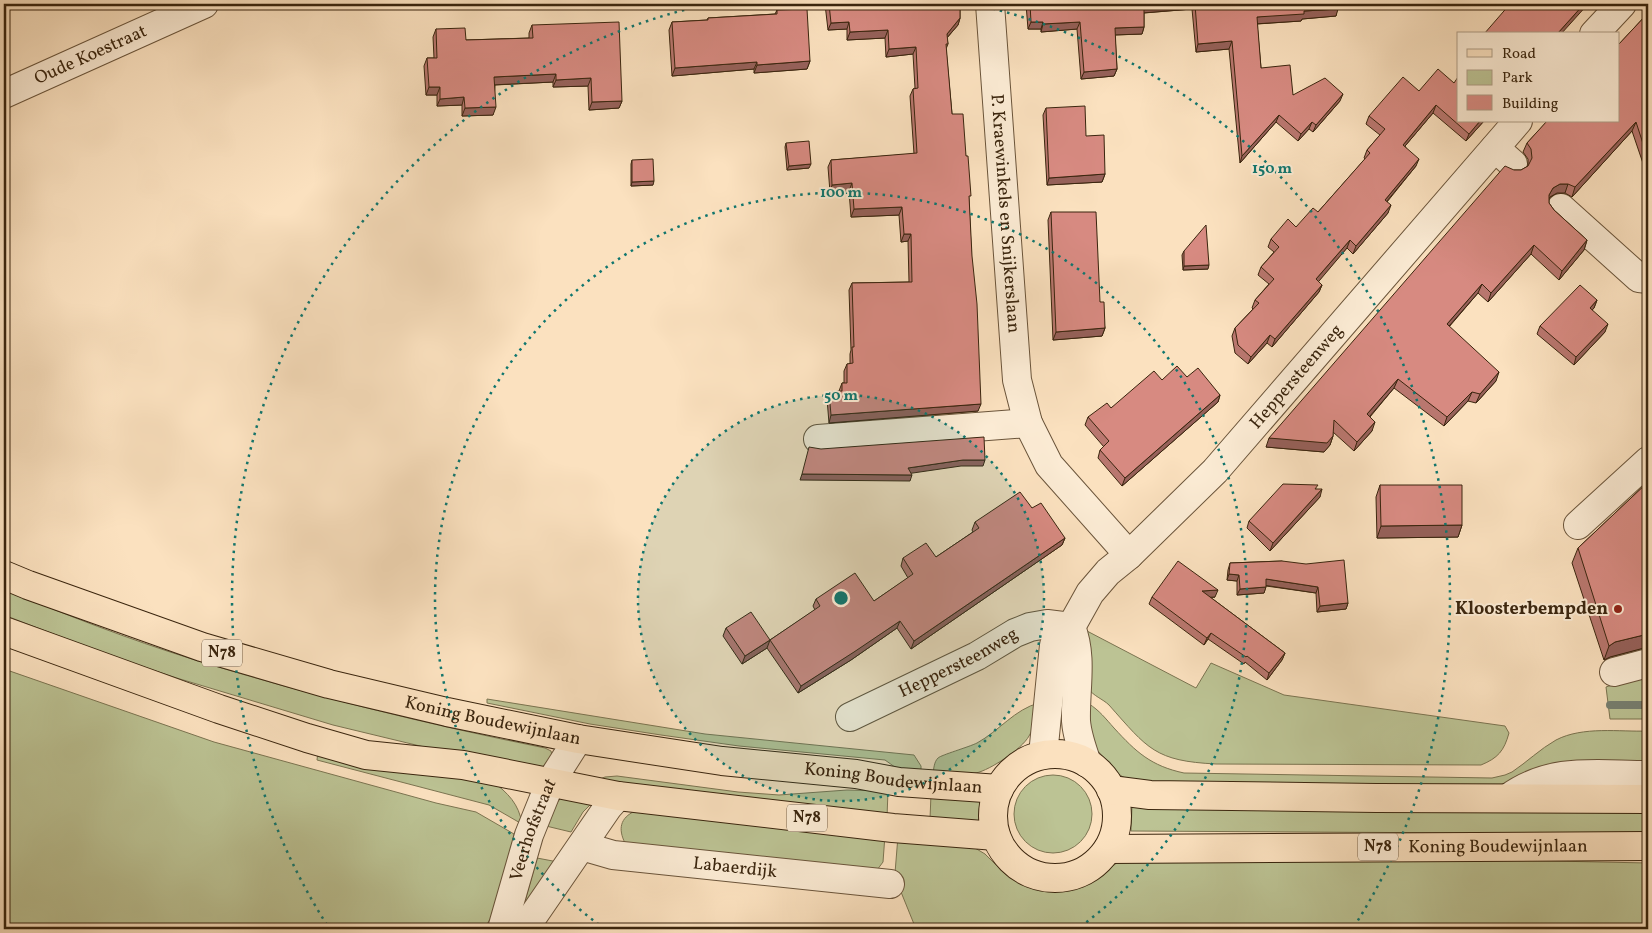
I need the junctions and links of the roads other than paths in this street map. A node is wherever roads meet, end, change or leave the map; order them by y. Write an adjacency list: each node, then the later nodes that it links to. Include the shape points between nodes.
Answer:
1 (204, 4): 5 (street, Oude Koestraat)
2 (990, 4): 9 (street, P. Kraewinkels en Snijkerslaan, via 1017,380)
3 (1622, 4): 4 (street)
4 (1596, 32)
5 (4, 94)
6 (1518, 122): 13 (street, Heppersteenweg, via 1504,156 1215,471)
7 (1561, 208): 8 (street, via 1639,278)
8 (1648, 279)
9 (1028, 423): 10 (street); 13 (street, P. Kraewinkels en Snijkerslaan, via 1049,465)
10 (818, 439)
11 (1648, 461): 12 (street)
12 (1578, 525)
13 (1129, 555): 15 (street, Heppersteenweg, via 1090,593)
14 (4, 575): 20 (main road, Koning Boudewijnlaan / N78, via 202,647 329,684)
15 (1071, 627): 19 (street, Heppersteenweg, via 1046,624 1015,633 978,656); 21 (street, Heppersteenweg, via 1057,640 1052,651); 22 (street, via 1078,653 1076,722)
16 (4, 631): 24 (main road, N78, via 219,709 366,755 463,765)
17 (1648, 663): 18 (street)
18 (1614, 672)
19 (850, 718)
20 (578, 738): 24 (street, Veerhofstraat); 25 (main road, Koning Boudewijnlaan / N78, via 722,761 856,774 899,782)
21 (1043, 755): 22 (main road, via 1073,756); 25 (main road, via 1025,761 1009,773)
22 (1087, 763): 26 (main road)
23 (1648, 775): 28 (street, via 1554,777 1532,783)
24 (550, 783): 27 (main road, N78); 35 (street, Veerhofstraat, via 529,835)
25 (999, 789): 30 (main road, via 992,820)
26 (1111, 790): 28 (main road, via 1160,795); 33 (main road, via 1116,830)
27 (618, 796): 30 (main road, N78, via 893,828); 31 (street, Veerhofstraat)
28 (1508, 798): 29 (main road)
29 (1648, 799)
30 (996, 836): 33 (main road, via 1003,852 1015,864 1030,874 1048,878 1065,878 1082,872 1097,862)
31 (582, 846): 34 (street, Labaerdijk, via 613,855); 36 (street, Veerhofstraat, via 531,919)
32 (1648, 846): 33 (main road, Koning Boudewijnlaan / N78)
33 (1108, 848)
34 (890, 884)
35 (502, 929)
36 (518, 929)

